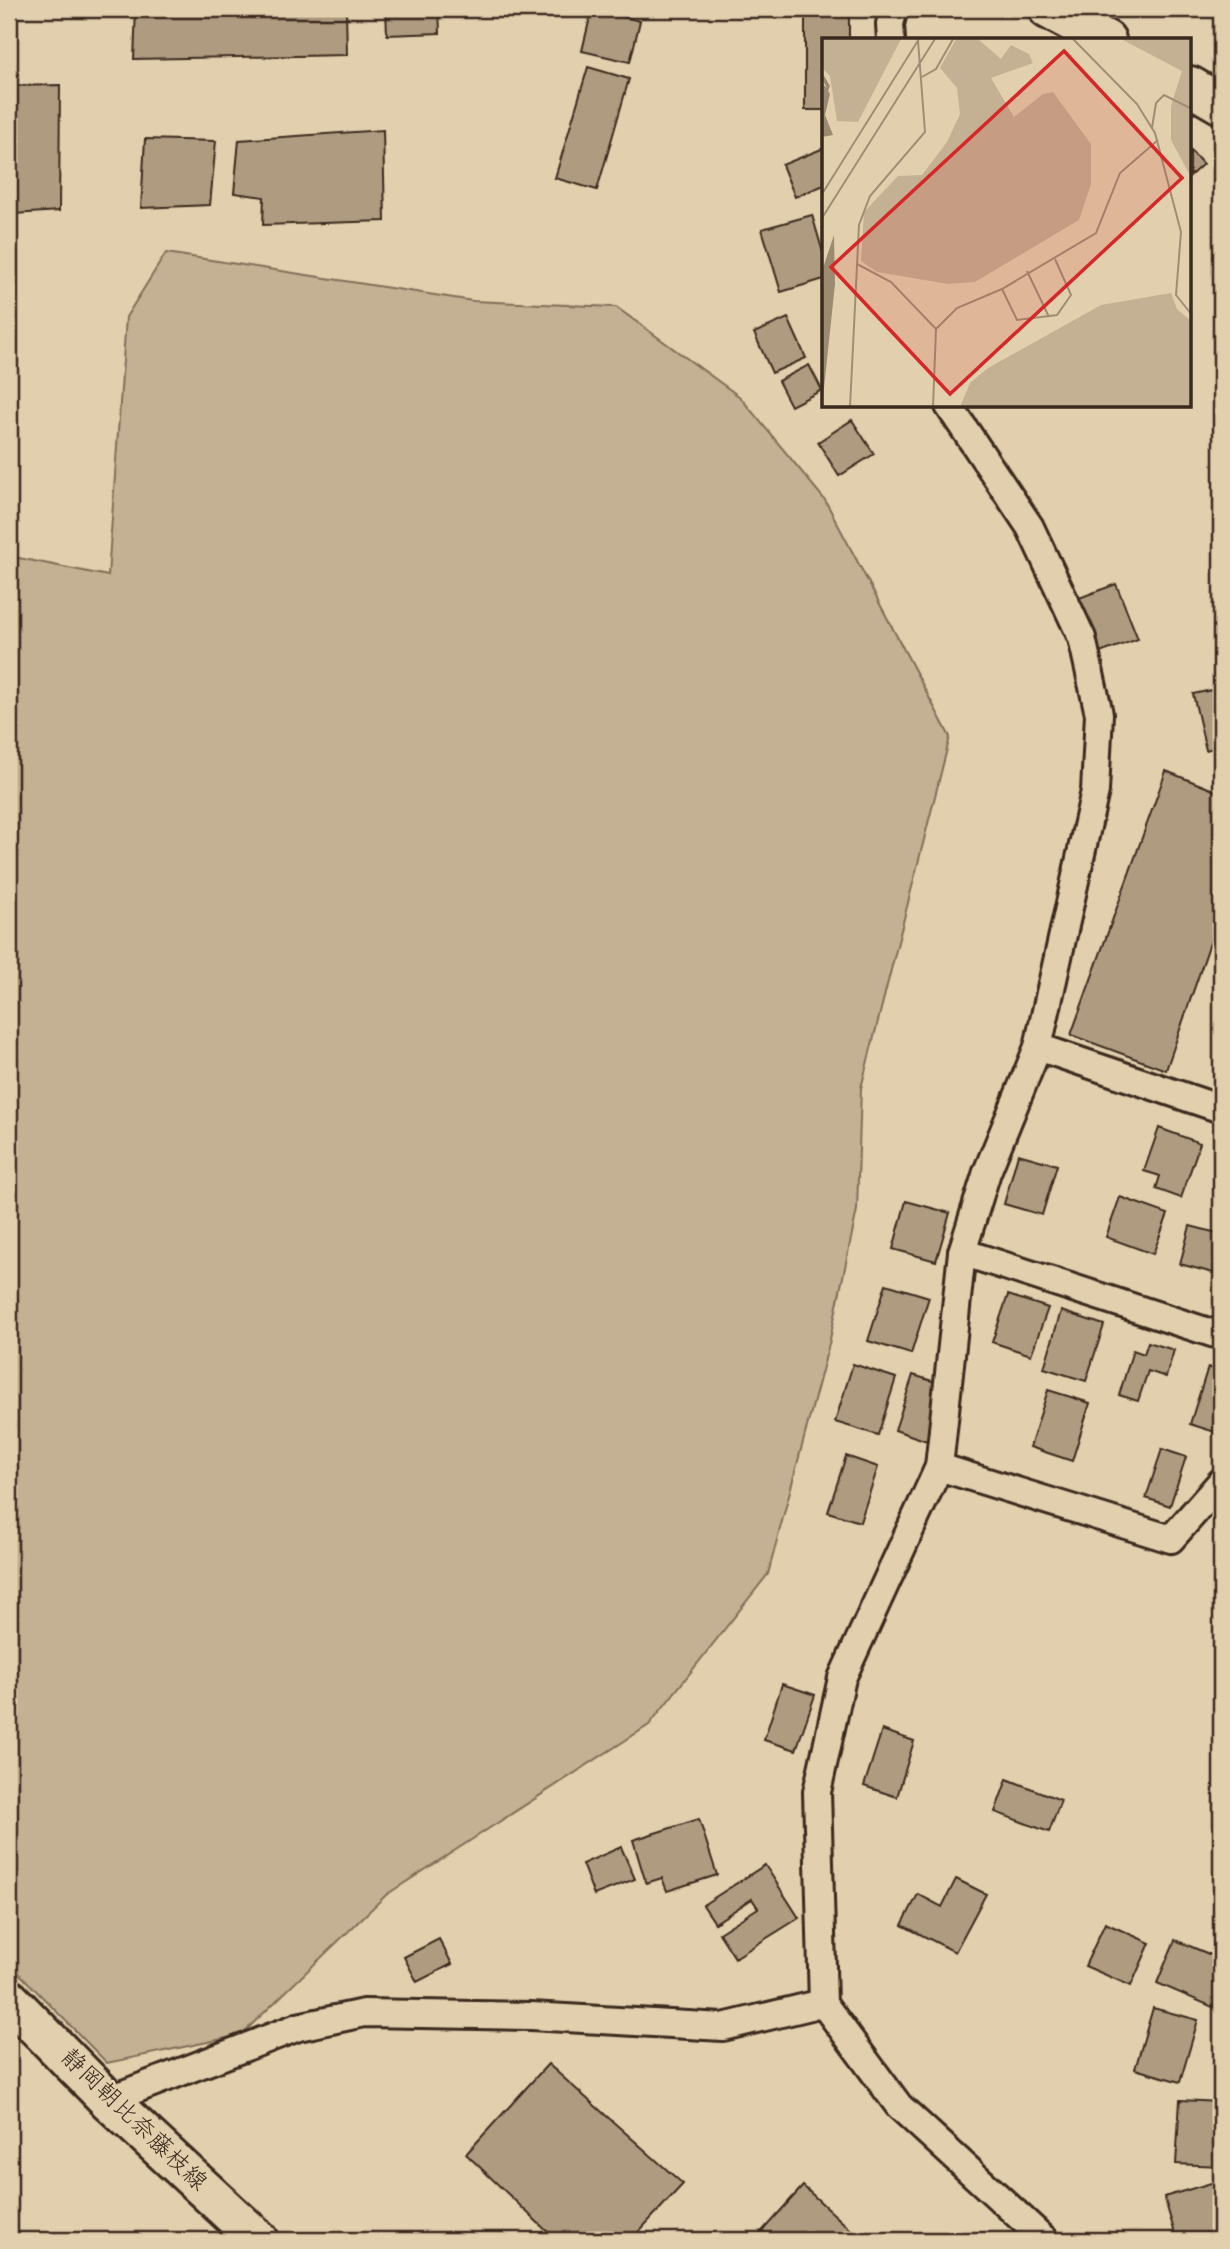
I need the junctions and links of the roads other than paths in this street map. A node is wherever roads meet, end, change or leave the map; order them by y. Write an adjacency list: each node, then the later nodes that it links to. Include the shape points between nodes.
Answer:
1 (894, 9): 3 (street)
2 (1048, 9): 4 (main road)
3 (891, 38)
4 (1102, 38)
5 (1192, 87): 6 (main road)
6 (1221, 104)
7 (950, 408): 8 (street, via 1030,527 1082,638 1099,714 1095,791)
8 (1038, 1046): 9 (street); 10 (street, via 987,1172)
9 (1221, 1110)
10 (962, 1252): 11 (street); 12 (street)
11 (1221, 1336)
12 (939, 1467): 13 (street, via 1171,1539); 15 (street, via 842,1678 836,1703 817,1792)
13 (1221, 1482)
14 (9, 1999): 16 (main road, 静岡朝比奈藤枝線)
15 (822, 2003): 16 (street, via 723,2027 531,2016 364,2013 298,2027); 18 (street, via 899,2106)
16 (108, 2100): 17 (main road, 静岡朝比奈藤枝線)
17 (259, 2240)
18 (1045, 2240)

